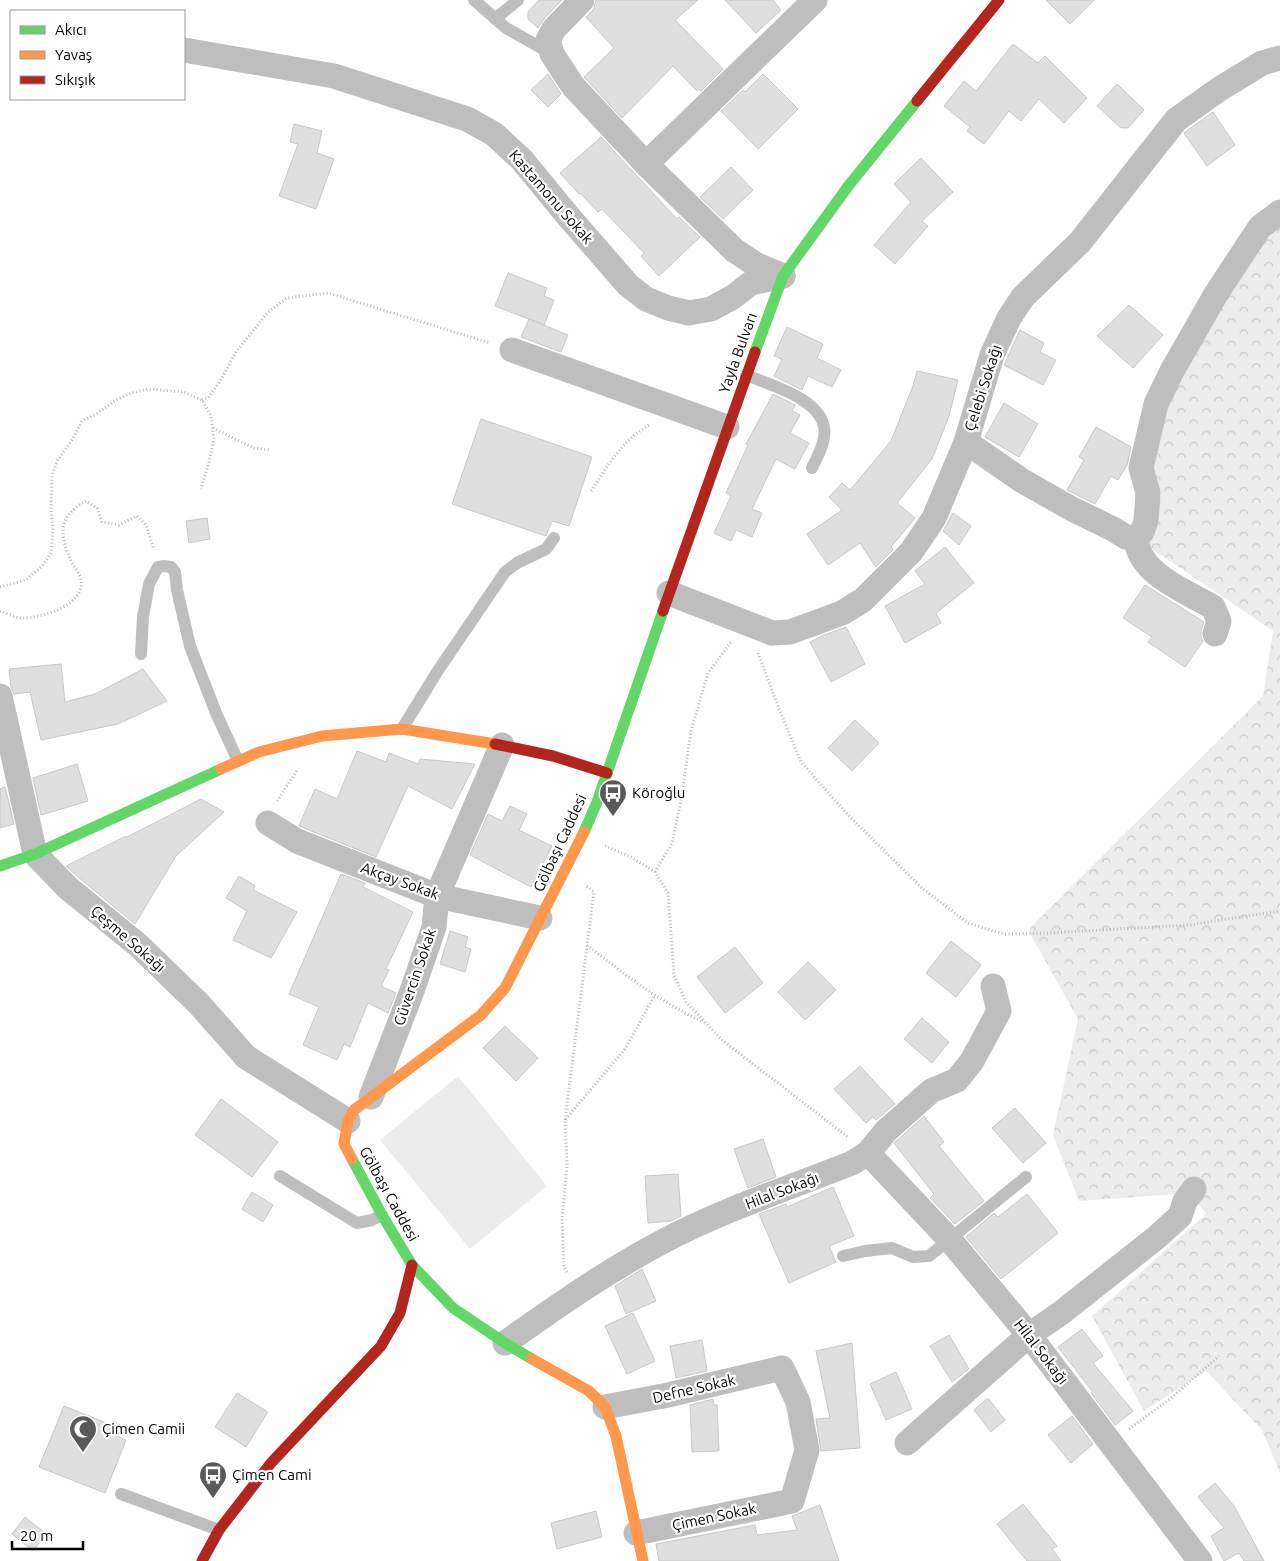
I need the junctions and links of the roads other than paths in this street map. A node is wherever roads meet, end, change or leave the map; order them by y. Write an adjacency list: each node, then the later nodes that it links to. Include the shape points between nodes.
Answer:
1 (474, 0): 6 (lane)
2 (518, 0): 6 (lane)
3 (582, 0): 8 (street, via 548,40)
4 (815, 0): 10 (street)
5 (999, 0): 12 (street, Yayla Bulvarı, via 849,185)
6 (495, 19): 8 (lane)
7 (185, 50): 12 (street, Kastamonu Sokak, via 334,76 467,119 494,134 522,160 628,285 646,299 668,308 689,313 711,309 752,282)
8 (552, 54): 10 (street, via 573,86)
9 (1280, 58): 16 (street, Çelebi Sokağı, via 1262,63 1176,120 1080,242 1023,298 1009,318 992,355)
10 (646, 164): 12 (street, via 734,250 755,264)
11 (1280, 212): 19 (street, via 1260,227 1225,279 1156,404 1141,468 1148,493 1146,521)
12 (783, 276): 14 (street, Yayla Bulvarı)
13 (512, 350): 15 (street)
14 (746, 376): 15 (street, Yayla Bulvarı); 17 (lane, via 782,389 813,407 820,415 825,429)
15 (727, 427): 20 (street, Yayla Bulvarı)
16 (966, 442): 19 (street, via 1021,480 1126,537); 20 (street, Çelebi Sokağı, via 934,518 910,552 868,595 842,614 790,632 772,632)
17 (812, 468)
18 (554, 538): 24 (lane, via 546,549 517,562 505,572)
19 (1136, 538): 21 (street, via 1136,548 1151,568 1174,587 1213,607 1219,622)
20 (669, 593): 27 (street, Yayla Bulvarı)
21 (1215, 634)
22 (141, 654): 26 (lane, via 148,584 158,567 171,567 175,572 190,646)
23 (0, 696): 29 (street)
24 (402, 729): 25 (street); 26 (street, via 322,736 259,752)
25 (502, 745): 27 (street); 31 (street, Güvercin Sokak)
26 (238, 761): 29 (street)
27 (607, 772): 32 (street, Gölbaşı Caddesi, via 582,836)
28 (268, 822): 31 (street, Akçay Sokak, via 297,841)
29 (35, 854): 30 (street); 35 (street, Çeşme Sokağı, via 68,888 138,945 199,1004 246,1057)
30 (0, 866)
31 (437, 896): 32 (street, Akçay Sokak); 34 (street, Güvercin Sokak, via 434,927)
32 (540, 918): 34 (street, Gölbaşı Caddesi, via 505,988 481,1015)
33 (993, 986): 36 (street, Hilal Sokağı, via 998,1011 972,1061 957,1080 931,1091 886,1131)
34 (371, 1097): 35 (street, Gölbaşı Caddesi, via 354,1110)
35 (348, 1121): 40 (street, Gölbaşı Caddesi, via 344,1144)
36 (868, 1153): 41 (street, Hİlal Sokağı); 45 (street, Hilal Sokağı, via 852,1163 662,1242 578,1292)
37 (280, 1176): 40 (lane, via 357,1223)
38 (1026, 1177): 41 (lane)
39 (1194, 1189): 44 (street, via 1180,1216 1157,1237)
40 (382, 1215): 43 (street, Gölbaşı Caddesi)
41 (950, 1240): 42 (lane, via 929,1256 913,1256 892,1248); 44 (street, Hİlal Sokağı)
42 (843, 1256)
43 (412, 1265): 45 (street, Gölbaşı Caddesi, via 453,1308); 50 (street, via 400,1313 381,1346 271,1463)
44 (1028, 1335): 47 (street); 54 (street, Hİlal Sokağı)
45 (505, 1343): 46 (street, Gölbaşı Caddesi, via 588,1391)
46 (605, 1407): 49 (street, Defne Sokak, via 668,1396 782,1368 798,1402 807,1450); 51 (street, Gölbaşı Caddesi, via 616,1436)
47 (908, 1443)
48 (121, 1494): 50 (lane)
49 (792, 1501): 51 (street, Çimen Sokak)
50 (219, 1530): 52 (street)
51 (636, 1533): 53 (street, Gölbaşı Caddesi)
52 (202, 1561)
53 (643, 1561)
54 (1200, 1561)

